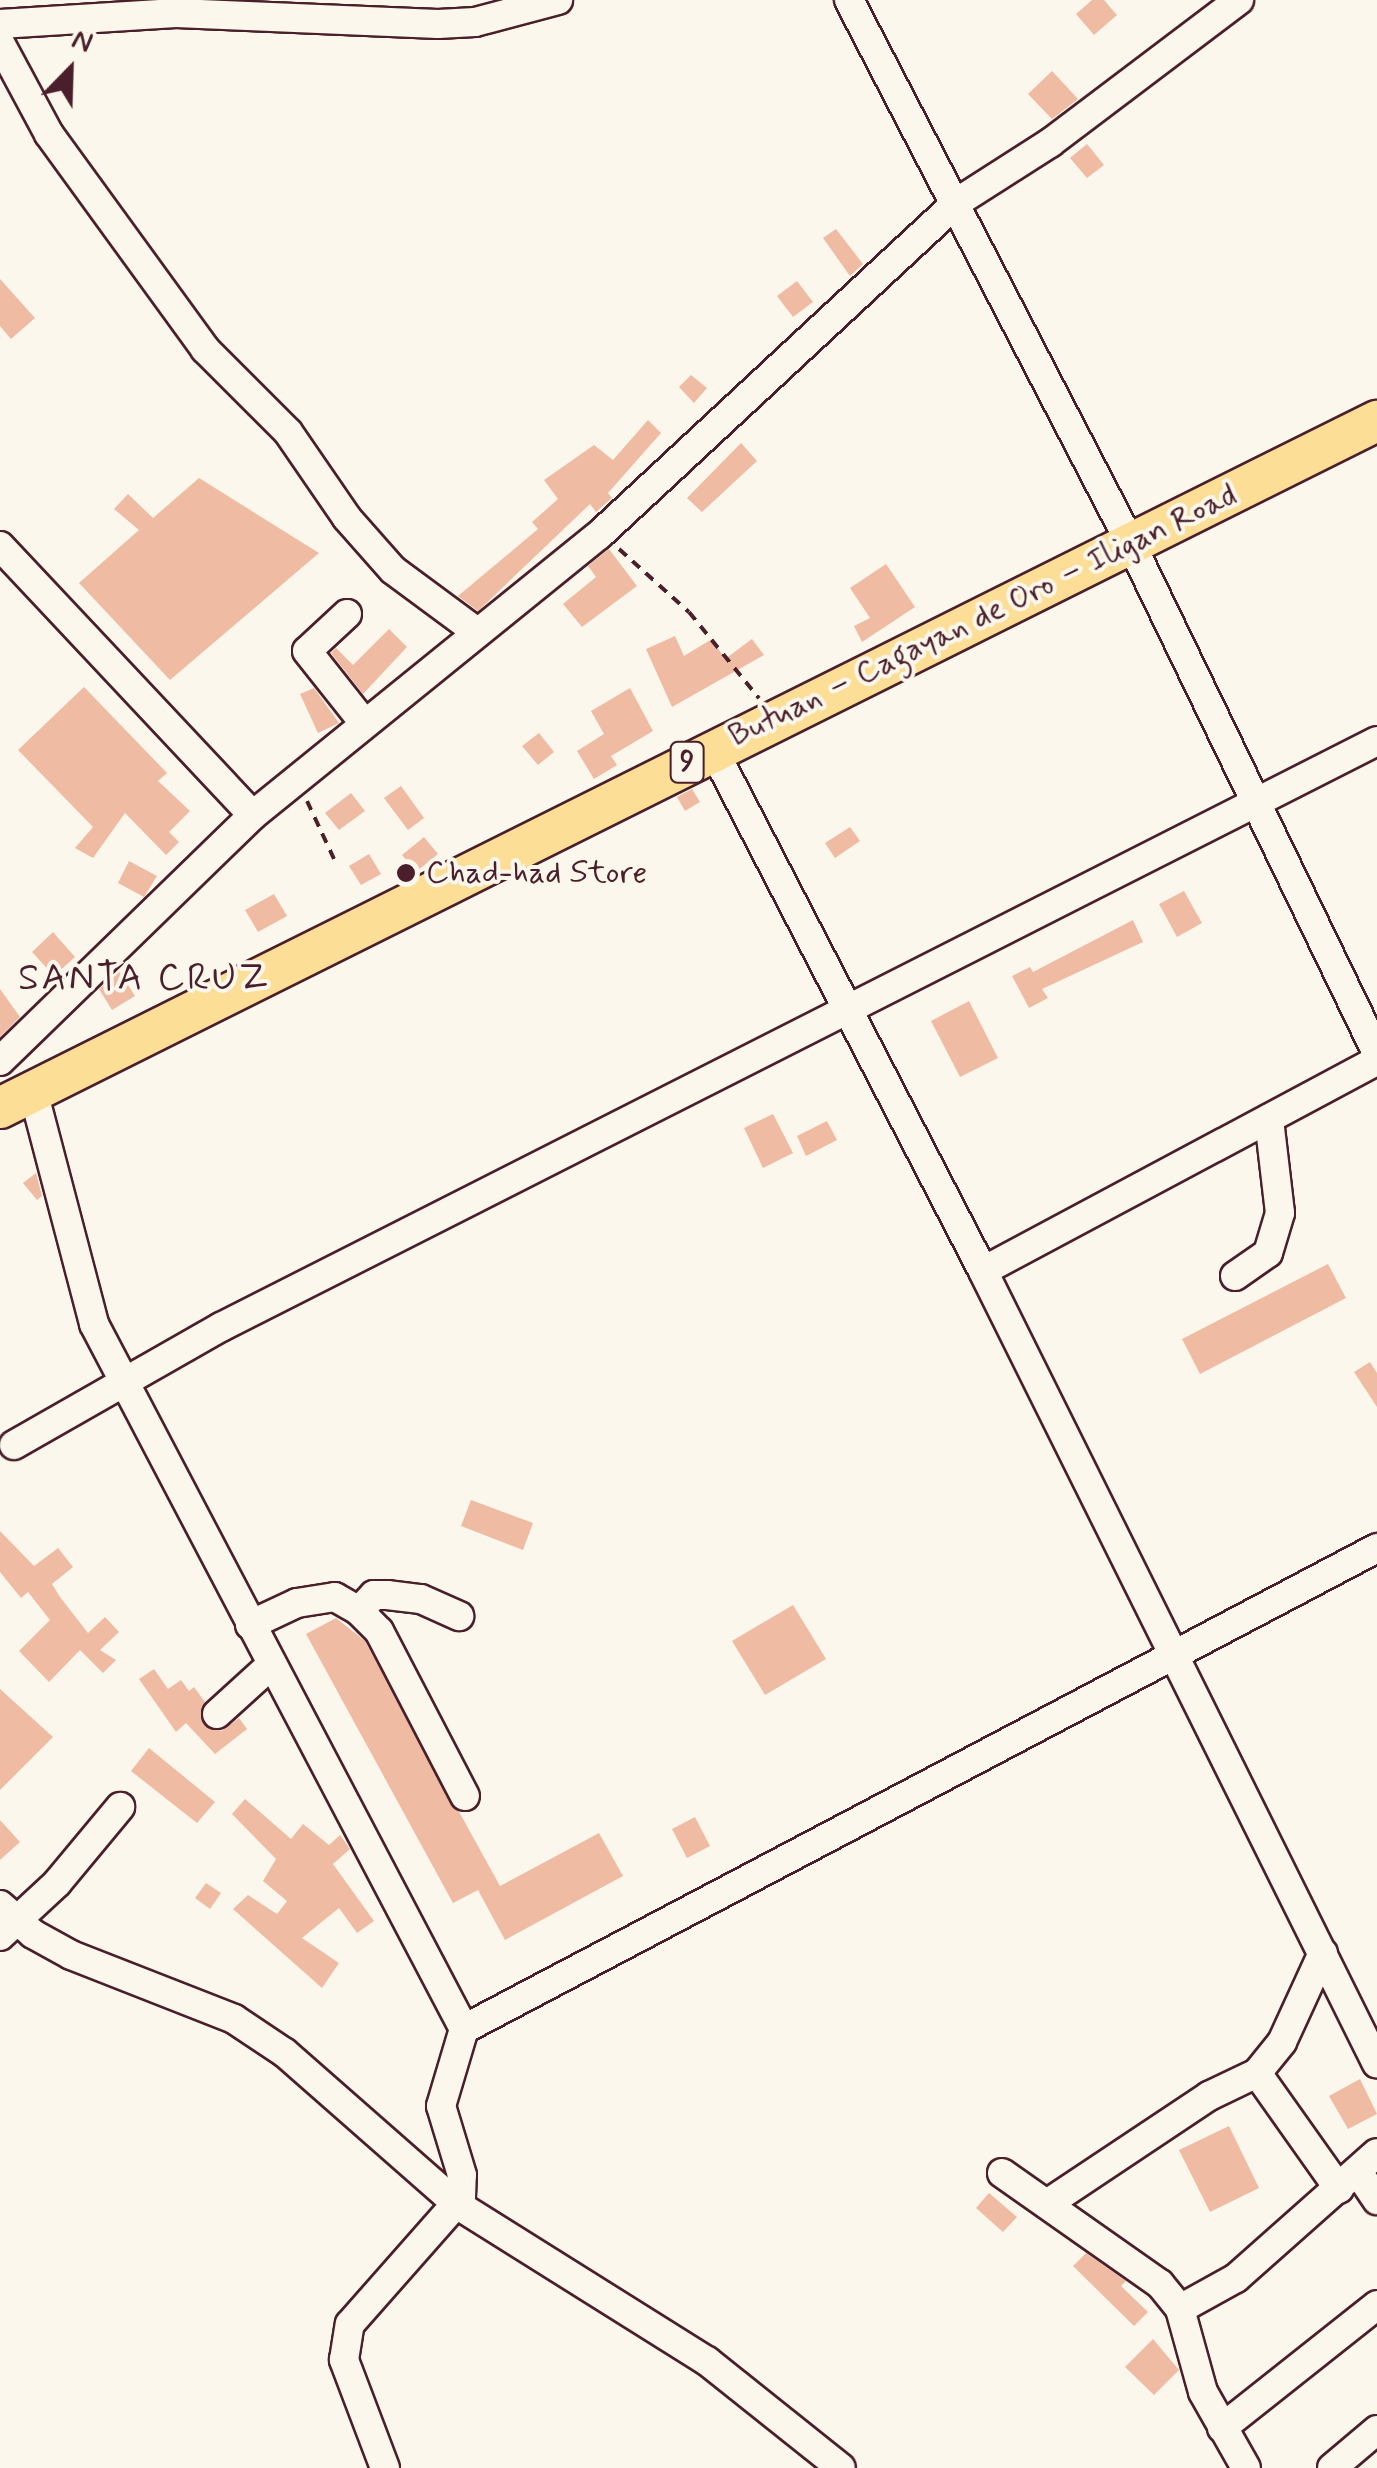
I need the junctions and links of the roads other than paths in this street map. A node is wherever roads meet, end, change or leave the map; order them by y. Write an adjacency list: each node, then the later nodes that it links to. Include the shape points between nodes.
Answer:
1 (558, 0): 4 (street, via 475,22 438,24 176,14)
2 (849, 0): 6 (street)
3 (1239, 0): 6 (street, via 1050,143)
4 (0, 24)
5 (0, 43): 11 (street, via 49,134 205,348 288,432 347,518 393,570)
6 (956, 203): 9 (street); 11 (street, via 598,535)
7 (1377, 421): 9 (highway, Butuan – Cagayan de Oro – Iligan Road / 9)
8 (0, 546): 16 (street)
9 (1132, 546): 14 (highway, Butuan – Cagayan de Oro – Iligan Road / 9); 15 (street)
10 (347, 614): 12 (street, via 307,652)
11 (474, 630): 12 (street)
12 (364, 723): 16 (street)
13 (1377, 741): 15 (street)
14 (712, 749): 17 (street); 21 (highway, Butuan – Cagayan de Oro – Iligan Road / 9)
15 (1256, 804): 17 (street); 18 (street)
16 (253, 815): 19 (street)
17 (846, 1010): 23 (street); 25 (street)
18 (1377, 1053)
19 (0, 1061)
20 (1377, 1061): 22 (street)
21 (16, 1099): 25 (street, via 94,1324)
22 (1269, 1118): 23 (street); 24 (street, via 1280,1213 1268,1252)
23 (983, 1270): 31 (street)
24 (1236, 1276)
25 (124, 1383): 26 (street); 30 (street)
26 (14, 1445)
27 (1377, 1548): 31 (street)
28 (359, 1611): 29 (street, via 374,1595 387,1595 421,1599); 30 (street, via 335,1596 297,1603); 34 (street, via 380,1631)
29 (460, 1616)
30 (250, 1624): 32 (street)
31 (1174, 1650): 37 (street); 38 (street)
32 (271, 1665): 33 (street); 38 (street)
33 (217, 1714)
34 (464, 1796)
35 (120, 1807): 36 (street)
36 (6, 1921): 45 (street, via 71,1955 234,2019 285,2053)
37 (1323, 1954): 39 (street); 40 (street, via 1282,2042)
38 (464, 2029): 45 (street, via 441,2106 462,2175)
39 (1377, 2064)
40 (1257, 2074): 41 (street); 44 (street, via 1208,2096)
41 (1358, 2171): 43 (street); 47 (street, via 1236,2278)
42 (1002, 2173): 44 (street)
43 (1377, 2200)
44 (1047, 2204): 47 (street, via 1160,2284)
45 (458, 2205): 50 (street, via 350,2324 348,2382); 51 (street, via 706,2361)
46 (1377, 2306): 48 (street)
47 (1180, 2308): 48 (street, via 1203,2392)
48 (1222, 2428): 52 (street)
49 (1377, 2430): 53 (street)
50 (385, 2468)
51 (841, 2468)
52 (1246, 2468)
53 (1332, 2468)

